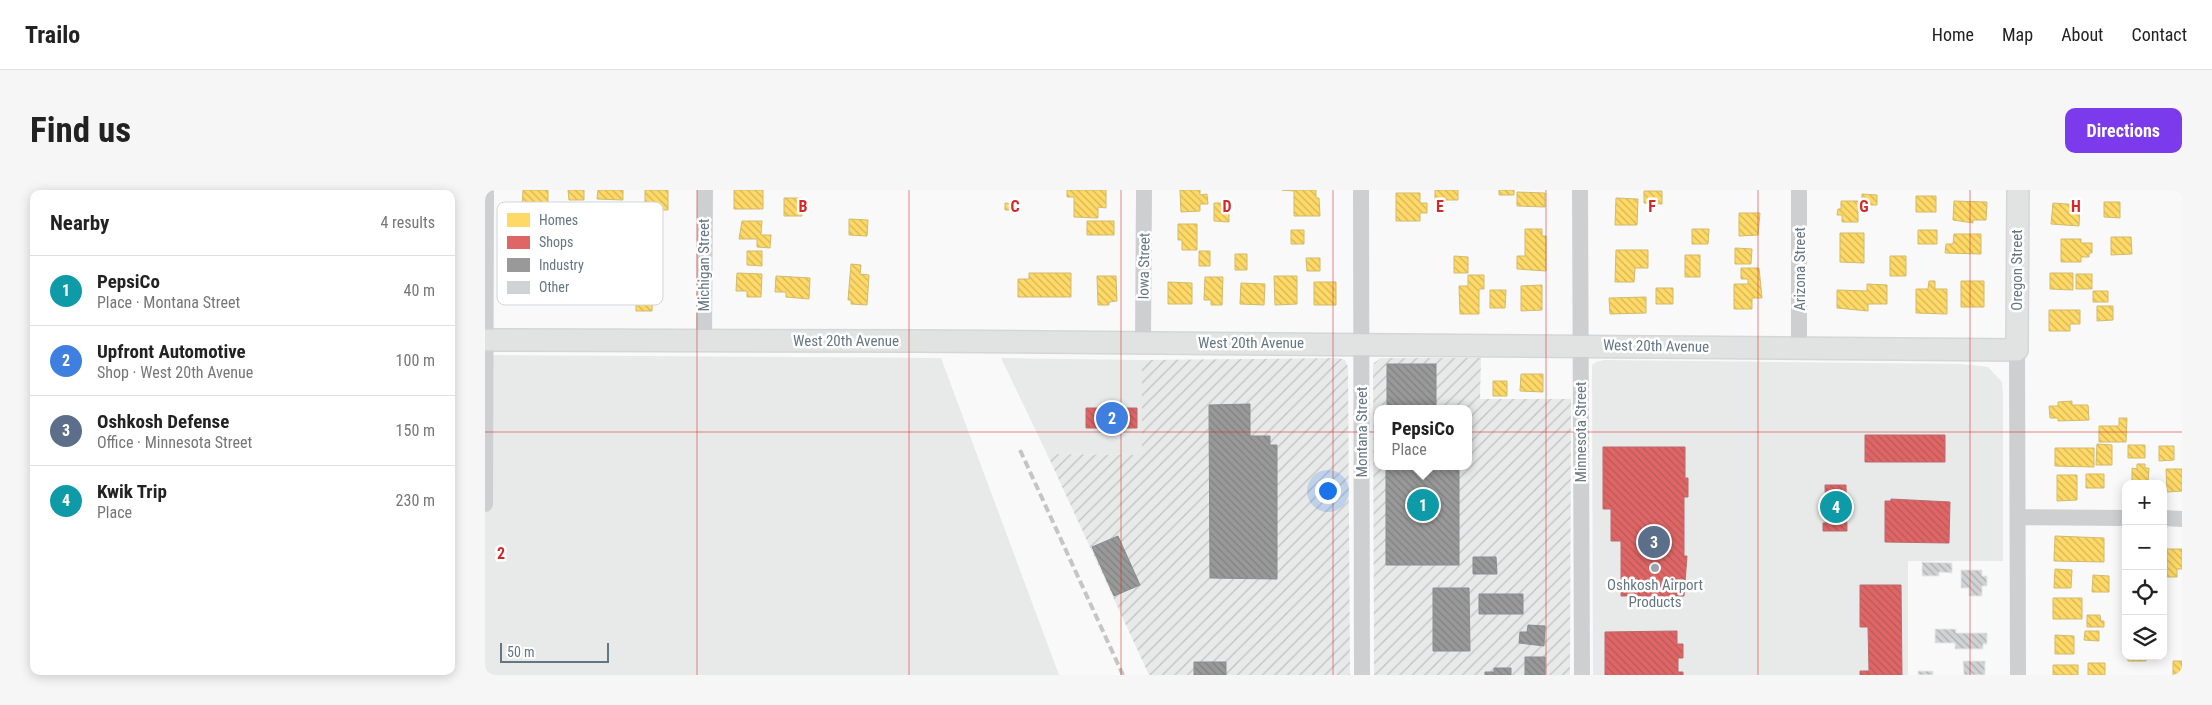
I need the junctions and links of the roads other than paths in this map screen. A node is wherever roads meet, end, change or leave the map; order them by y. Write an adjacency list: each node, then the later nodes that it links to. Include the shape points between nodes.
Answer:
1 (486, 190): 8 (street)
2 (705, 190): 9 (street, Michigan Street)
3 (1144, 190): 10 (street, Iowa Street)
4 (1361, 190): 11 (street, Montana Street)
5 (1580, 190): 12 (street, Minnesota Street)
6 (1799, 190): 13 (street, Arizona Street)
7 (2018, 190): 14 (main road, Oregon Street)
8 (485, 340): 9 (main road, West 20th Avenue); 15 (street)
9 (704, 341): 10 (main road, West 20th Avenue)
10 (1143, 343): 11 (main road, West 20th Avenue)
11 (1362, 344): 12 (main road, West 20th Avenue); 20 (street, Montana Street)
12 (1581, 346): 13 (main road, West 20th Avenue); 21 (street, Minnesota Street)
13 (1799, 348): 14 (main road, West 20th Avenue)
14 (2017, 350): 16 (street)
15 (485, 504)
16 (2018, 516): 17 (street); 22 (street)
17 (2122, 518)
18 (2167, 518): 19 (street)
19 (2182, 519)
20 (1362, 675)
21 (1582, 675)
22 (2018, 675)

